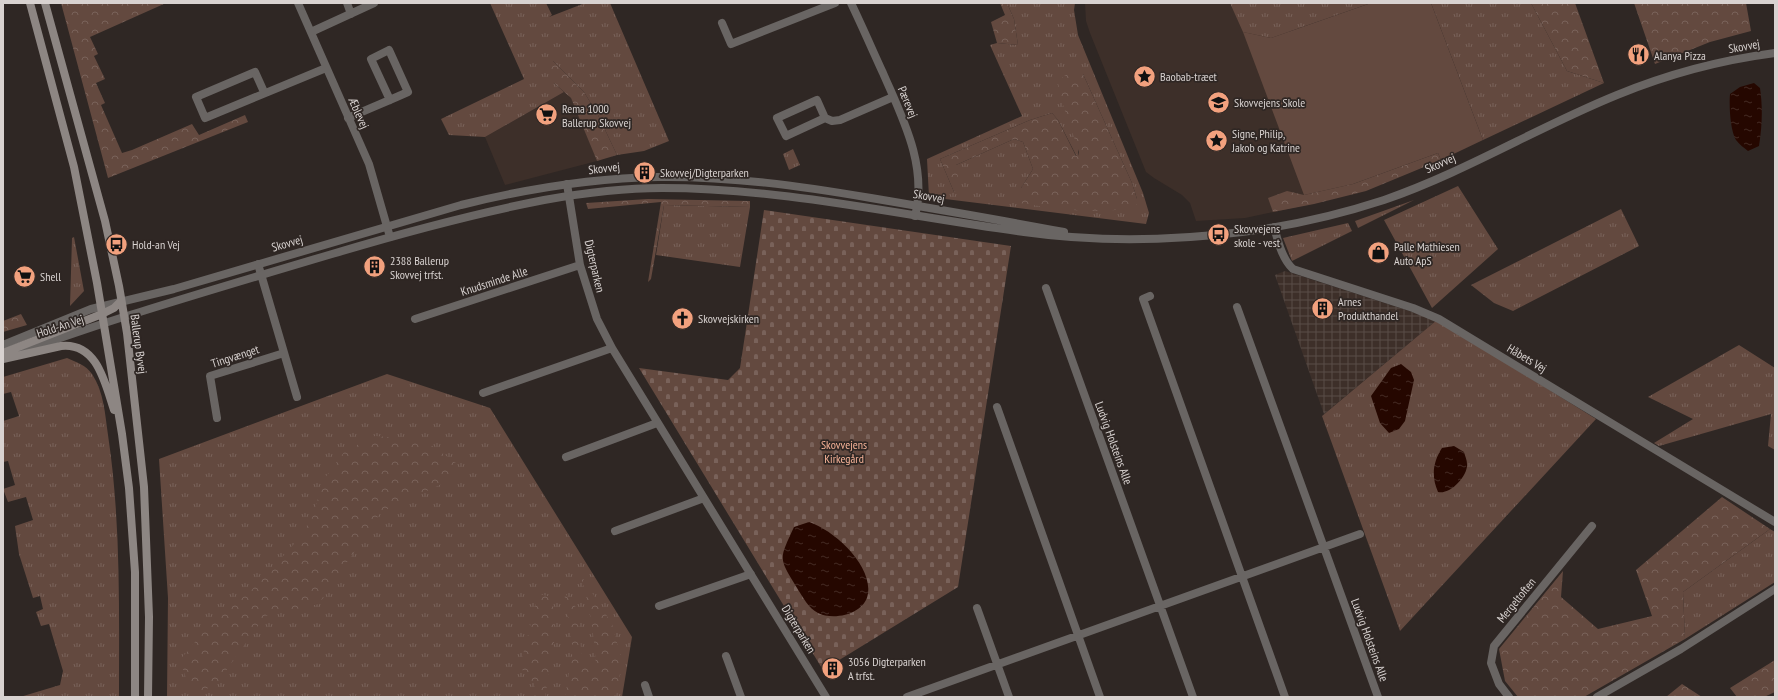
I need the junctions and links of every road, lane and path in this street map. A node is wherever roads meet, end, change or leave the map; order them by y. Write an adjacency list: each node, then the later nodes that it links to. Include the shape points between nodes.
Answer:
1 (30, 3): 33 (main road, via 74,167)
2 (45, 3): 31 (main road, Ballerup Byvej, via 105,221)
3 (298, 3): 10 (street, Æblevej)
4 (347, 3): 8 (street)
5 (374, 3): 8 (street)
6 (835, 3): 9 (street, via 731,44)
7 (851, 3): 14 (street, Pærevej)
8 (351, 14): 10 (street)
9 (722, 23)
10 (311, 32): 12 (street, Æblevej)
11 (1775, 53): 23 (street, Skovvej, via 1714,63 1669,76 1615,96 1435,179 1385,199 1330,215)
12 (326, 68): 13 (street, via 274,91); 16 (street, Æblevej)
13 (264, 92): 13 (street, via 255,72 196,97 205,118)
14 (894, 97): 17 (street, via 840,120 832,121); 20 (street, Pærevej, via 913,147)
15 (390, 100): 15 (street, via 408,92 390,50 371,59); 16 (street)
16 (348, 118): 22 (street, Æblevej, via 369,164)
17 (825, 118): 17 (street, via 817,100 777,118 786,136)
18 (567, 184): 19 (street, Digterparken); 20 (street, Skovvej, via 625,178 693,178 758,182 819,189); 22 (street, Skovvej, via 461,205)
19 (570, 196): 21 (street, Skovvej, via 659,188 696,189 828,201); 24 (street, Skovvej, via 489,210); 27 (street, Digterparken)
20 (918, 206): 21 (street, Pærevej); 25 (street, Skovvej)
21 (915, 216): 25 (street, Skovvej, via 1026,233)
22 (386, 227): 24 (street, Æblevej); 26 (street, Skovvej)
23 (1274, 227): 25 (street, Skovvej, via 1218,235 1158,239); 50 (street, Håbets Vej, via 1285,258 1293,269 1439,319)
24 (390, 237): 28 (street, Skovvej)
25 (1101, 238)
26 (258, 264): 28 (street); 31 (street, Skovvej, via 174,289)
27 (580, 265): 35 (street, Knudsminde Alle); 38 (street, Digterparken, via 597,319)
28 (262, 275): 34 (street, Skovvej); 40 (street)
29 (1046, 288): 59 (street, Ludvig Holsteins Alle)
30 (1150, 296): 56 (street, via 1143,299)
31 (121, 301): 33 (street, Hold-An Vej); 34 (main road, Ballerup Byvej)
32 (1237, 306): 54 (street, Ludvig Holsteins Alle)
33 (102, 310): 36 (main road); 37 (street, Hold-An Vej, via 87,310); 39 (main road)
34 (124, 317): 36 (street, Hold-An Vej); 66 (main road, Ballerup Byvej, via 144,487 149,601)
35 (415, 320)
36 (104, 325): 41 (street, Hold-An Vej); 47 (main road)
37 (3, 345)
38 (612, 348): 42 (street); 46 (street, Digterparken)
39 (3, 353)
40 (284, 353): 43 (street); 45 (street, Tingvænget, via 210,376)
41 (3, 358): 47 (main road, via 69,345 87,352 104,379)
42 (483, 393)
43 (297, 397)
44 (997, 407): 61 (street)
45 (217, 418)
46 (657, 422): 48 (street); 49 (street, Digterparken)
47 (122, 434): 65 (main road, via 135,572)
48 (566, 456)
49 (704, 498): 52 (street); 55 (street, Digterparken)
50 (1775, 522)
51 (1592, 526): 76 (street, Mergeltoften, via 1494,646 1491,663 1499,684)
52 (615, 531)
53 (1360, 534): 54 (street)
54 (1324, 547): 56 (street); 75 (street, Ludvig Holsteins Alle)
55 (751, 574): 58 (street); 69 (street, Digterparken)
56 (1242, 576): 59 (street); 74 (street)
57 (1775, 590): 77 (street, via 1681,649)
58 (659, 606)
59 (1160, 606): 61 (street); 73 (street, Ludvig Holsteins Alle)
60 (977, 608): 63 (street)
61 (1078, 635): 63 (street); 72 (street)
62 (726, 656): 68 (street)
63 (997, 664): 70 (street); 71 (street)
64 (645, 685): 67 (street)
65 (135, 697)
66 (148, 697)
67 (649, 697)
68 (741, 697)
69 (826, 697)
70 (907, 697)
71 (1009, 697)
72 (1100, 697)
73 (1193, 697)
74 (1285, 697)
75 (1378, 697)
76 (1509, 697)
77 (1597, 697)

